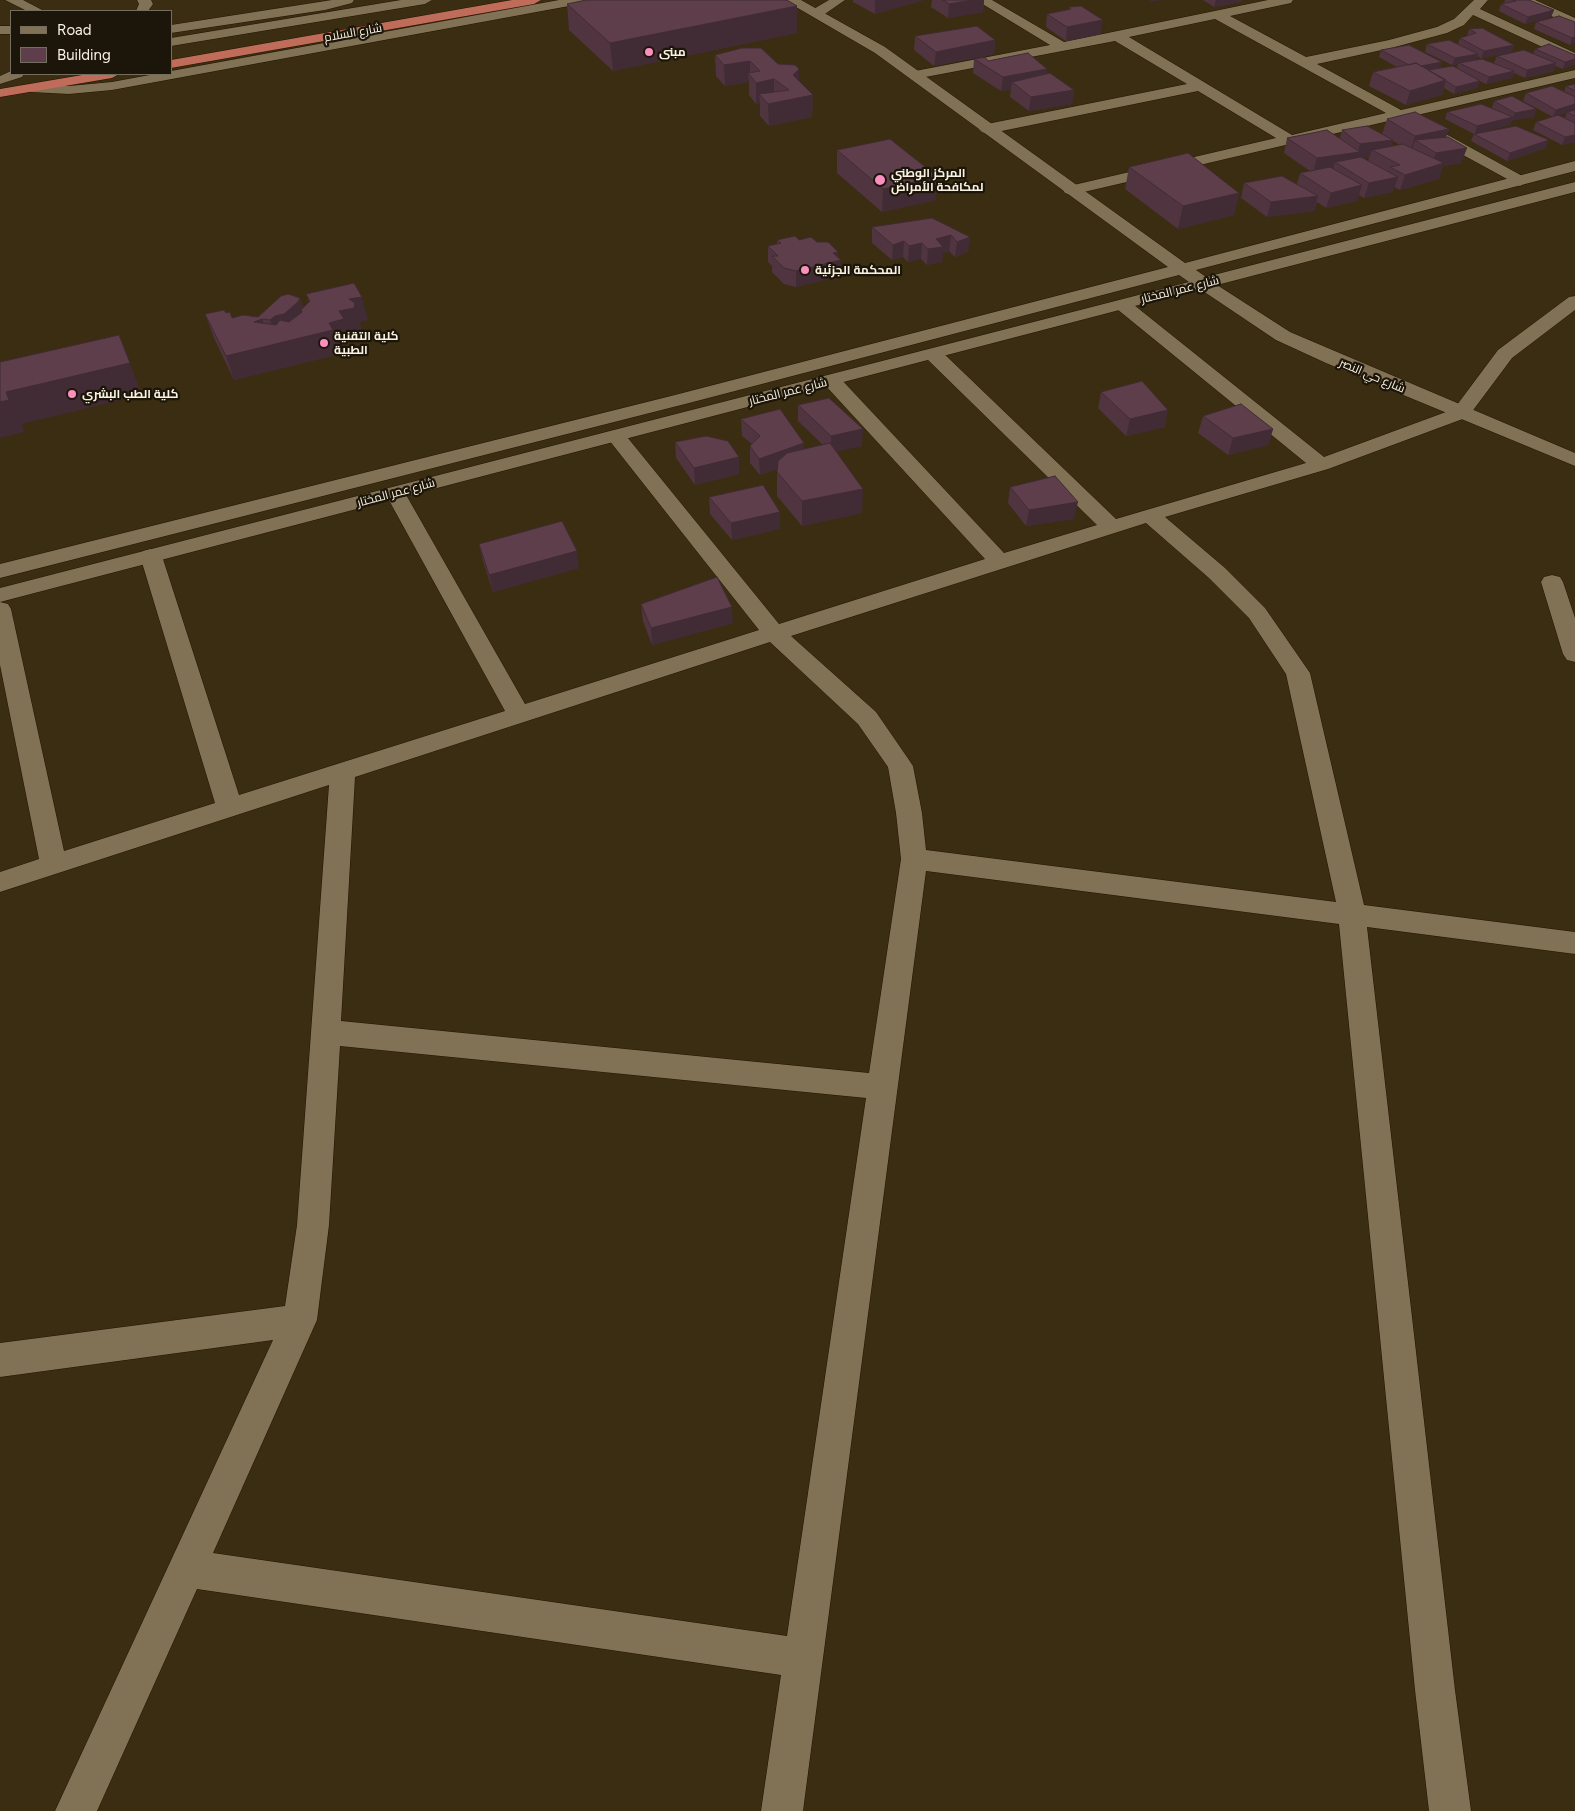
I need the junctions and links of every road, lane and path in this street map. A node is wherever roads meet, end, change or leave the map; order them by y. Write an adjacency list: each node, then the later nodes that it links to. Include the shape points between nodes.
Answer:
1 (12, 0): 14 (street)
2 (347, 0): 15 (street)
3 (425, 0): 21 (street)
4 (473, 0): 23 (highway, شارع السلام)
5 (534, 0): 26 (highway, شارع السلام)
6 (580, 0): 32 (street)
7 (791, 0): 16 (street, شارع حي النصر)
8 (838, 0): 16 (street)
9 (983, 0): 22 (street)
10 (1286, 0): 17 (street)
11 (1524, 0): 18 (street)
12 (259, 3): 15 (street)
13 (1477, 5): 24 (street); 25 (street, via 1459,22 1442,30)
14 (35, 10)
15 (292, 10): 19 (street)
16 (816, 13): 33 (street, شارع حي النصر)
17 (1218, 15): 20 (street); 25 (street)
18 (1575, 23)
19 (172, 29)
20 (1118, 36): 22 (street); 35 (street)
21 (172, 42)
22 (1063, 47): 33 (street)
23 (172, 52)
24 (1575, 58)
25 (1304, 62): 37 (street)
26 (172, 64)
27 (1575, 74): 37 (street)
28 (14, 75): 34 (street)
29 (36, 75): 34 (highway)
30 (106, 75): 36 (highway)
31 (172, 75): 36 (street, via 69,90)
32 (172, 75)
33 (915, 75): 38 (street, شارع حي النصر)
34 (1, 84): 36 (highway)
35 (1200, 86): 38 (street); 39 (street)
36 (31, 88)
37 (1401, 114): 39 (street); 41 (street)
38 (986, 129): 43 (street, شارع حي النصر)
39 (1290, 140): 43 (street)
40 (1575, 166): 41 (street, شارع عمر المختار)
41 (1520, 181): 44 (street, شارع عمر المختار)
42 (1575, 187): 45 (street, شارع عمر المختار)
43 (1071, 190): 46 (street, شارع حي النصر)
44 (1392, 215): 45 (street); 46 (street, شارع عمر المختار)
45 (1414, 229): 47 (street, شارع عمر المختار)
46 (1180, 267): 47 (street, شارع حي النصر); 52 (street, شارع عمر المختار)
47 (1204, 284): 49 (street, شارع عمر المختار); 53 (street, شارع حي النصر, via 1283,336)
48 (1575, 301): 53 (street, via 1505,354)
49 (1123, 305): 50 (street, شارع عمر المختار); 57 (street)
50 (933, 354): 51 (street, شارع عمر المختار); 60 (street)
51 (832, 381): 54 (street, شارع عمر المختار); 62 (street)
52 (682, 398): 54 (street); 63 (street, شارع عمر المختار)
53 (1461, 413): 56 (street, شارع حي النصر); 57 (street)
54 (695, 416): 55 (street, شارع عمر المختار)
55 (616, 436): 58 (street, شارع عمر المختار); 67 (street)
56 (1575, 460)
57 (1321, 465): 59 (street)
58 (395, 493): 61 (street, شارع عمر المختار); 69 (street)
59 (1150, 515): 60 (street); 75 (street, via 1257,612 1298,673)
60 (1112, 527): 62 (street)
61 (151, 556): 65 (street, شارع عمر المختار); 71 (street)
62 (1000, 562): 67 (street)
63 (0, 571)
64 (1552, 582): 68 (street)
65 (0, 595)
66 (0, 609): 73 (street)
67 (774, 633): 69 (street); 72 (street, via 867,718 900,766)
68 (1575, 654)
69 (519, 715): 70 (street)
70 (343, 772): 71 (street); 77 (street)
71 (230, 808): 73 (street)
72 (914, 859): 75 (street); 78 (street)
73 (54, 865): 74 (street)
74 (0, 882)
75 (1352, 914): 76 (street); 85 (street)
76 (1575, 943)
77 (326, 1032): 78 (street); 79 (street, via 313,1225)
78 (883, 1087): 82 (street)
79 (300, 1320): 80 (street); 81 (street)
80 (0, 1360)
81 (187, 1568): 82 (street); 83 (street)
82 (803, 1658): 84 (street)
83 (76, 1811)
84 (782, 1811)
85 (1450, 1811)

